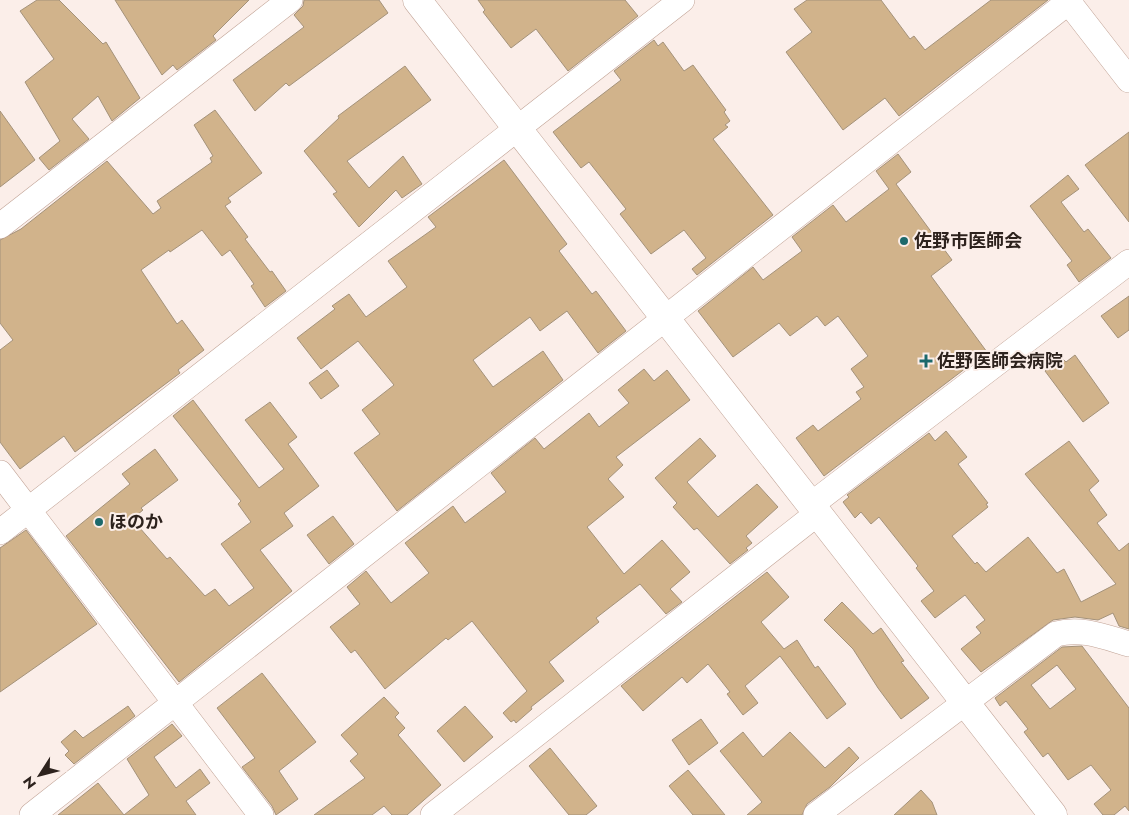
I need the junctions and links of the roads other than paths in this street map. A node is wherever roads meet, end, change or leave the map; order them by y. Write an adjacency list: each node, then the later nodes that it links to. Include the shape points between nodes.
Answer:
1 (290, 0): 7 (street)
2 (417, 0): 6 (street)
3 (682, 0): 6 (street)
4 (1069, 1): 5 (street); 9 (street)
5 (1129, 80)
6 (518, 129): 9 (street); 12 (street)
7 (0, 226)
8 (1129, 262): 11 (street)
9 (664, 317): 11 (street); 15 (street)
10 (0, 473): 12 (street)
11 (815, 508): 16 (street); 19 (street)
12 (28, 510): 13 (street); 15 (street)
13 (0, 532)
14 (1129, 644): 16 (street, via 1081,631 1056,634)
15 (174, 702): 17 (street); 18 (street)
16 (965, 702): 20 (street); 21 (street)
17 (32, 815)
18 (261, 815)
19 (433, 815)
20 (816, 815)
21 (1053, 815)

